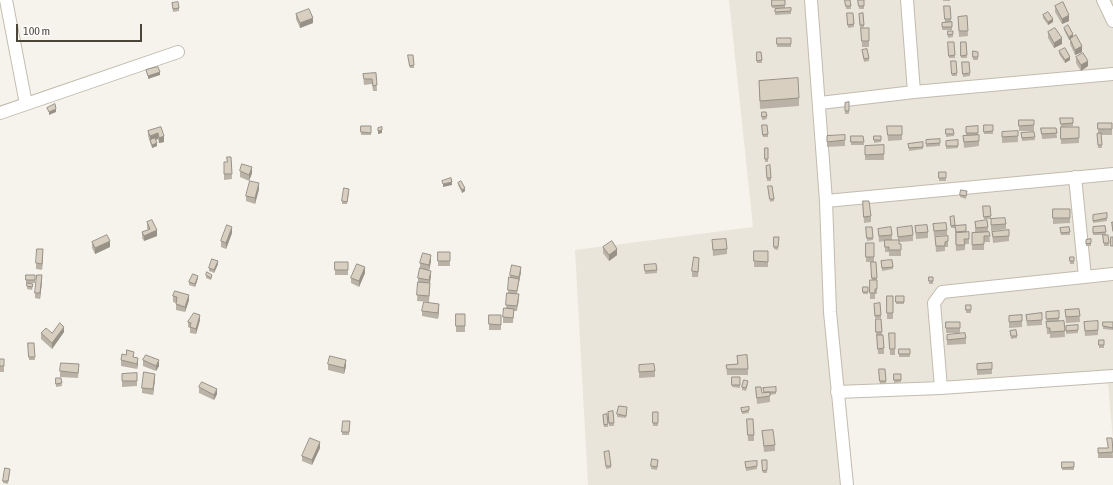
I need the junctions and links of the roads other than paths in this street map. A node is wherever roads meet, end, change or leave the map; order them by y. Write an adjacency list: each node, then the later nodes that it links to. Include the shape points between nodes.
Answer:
1 (6, 0): 10 (street)
2 (811, 0): 9 (street)
3 (907, 0): 8 (street)
4 (1103, 0): 5 (street)
5 (1113, 21)
6 (178, 52): 10 (street)
7 (1113, 74): 8 (street)
8 (914, 92): 9 (street)
9 (820, 103): 14 (street)
10 (26, 104): 11 (street)
11 (0, 113)
12 (1113, 174): 13 (street)
13 (1075, 177): 14 (street); 16 (street)
14 (826, 201): 19 (street, via 830,312)
15 (1113, 274): 16 (street)
16 (1085, 277): 18 (street, via 942,292 934,303)
17 (1113, 376): 18 (street)
18 (941, 388): 19 (street)
19 (837, 392): 20 (street)
20 (847, 485)

